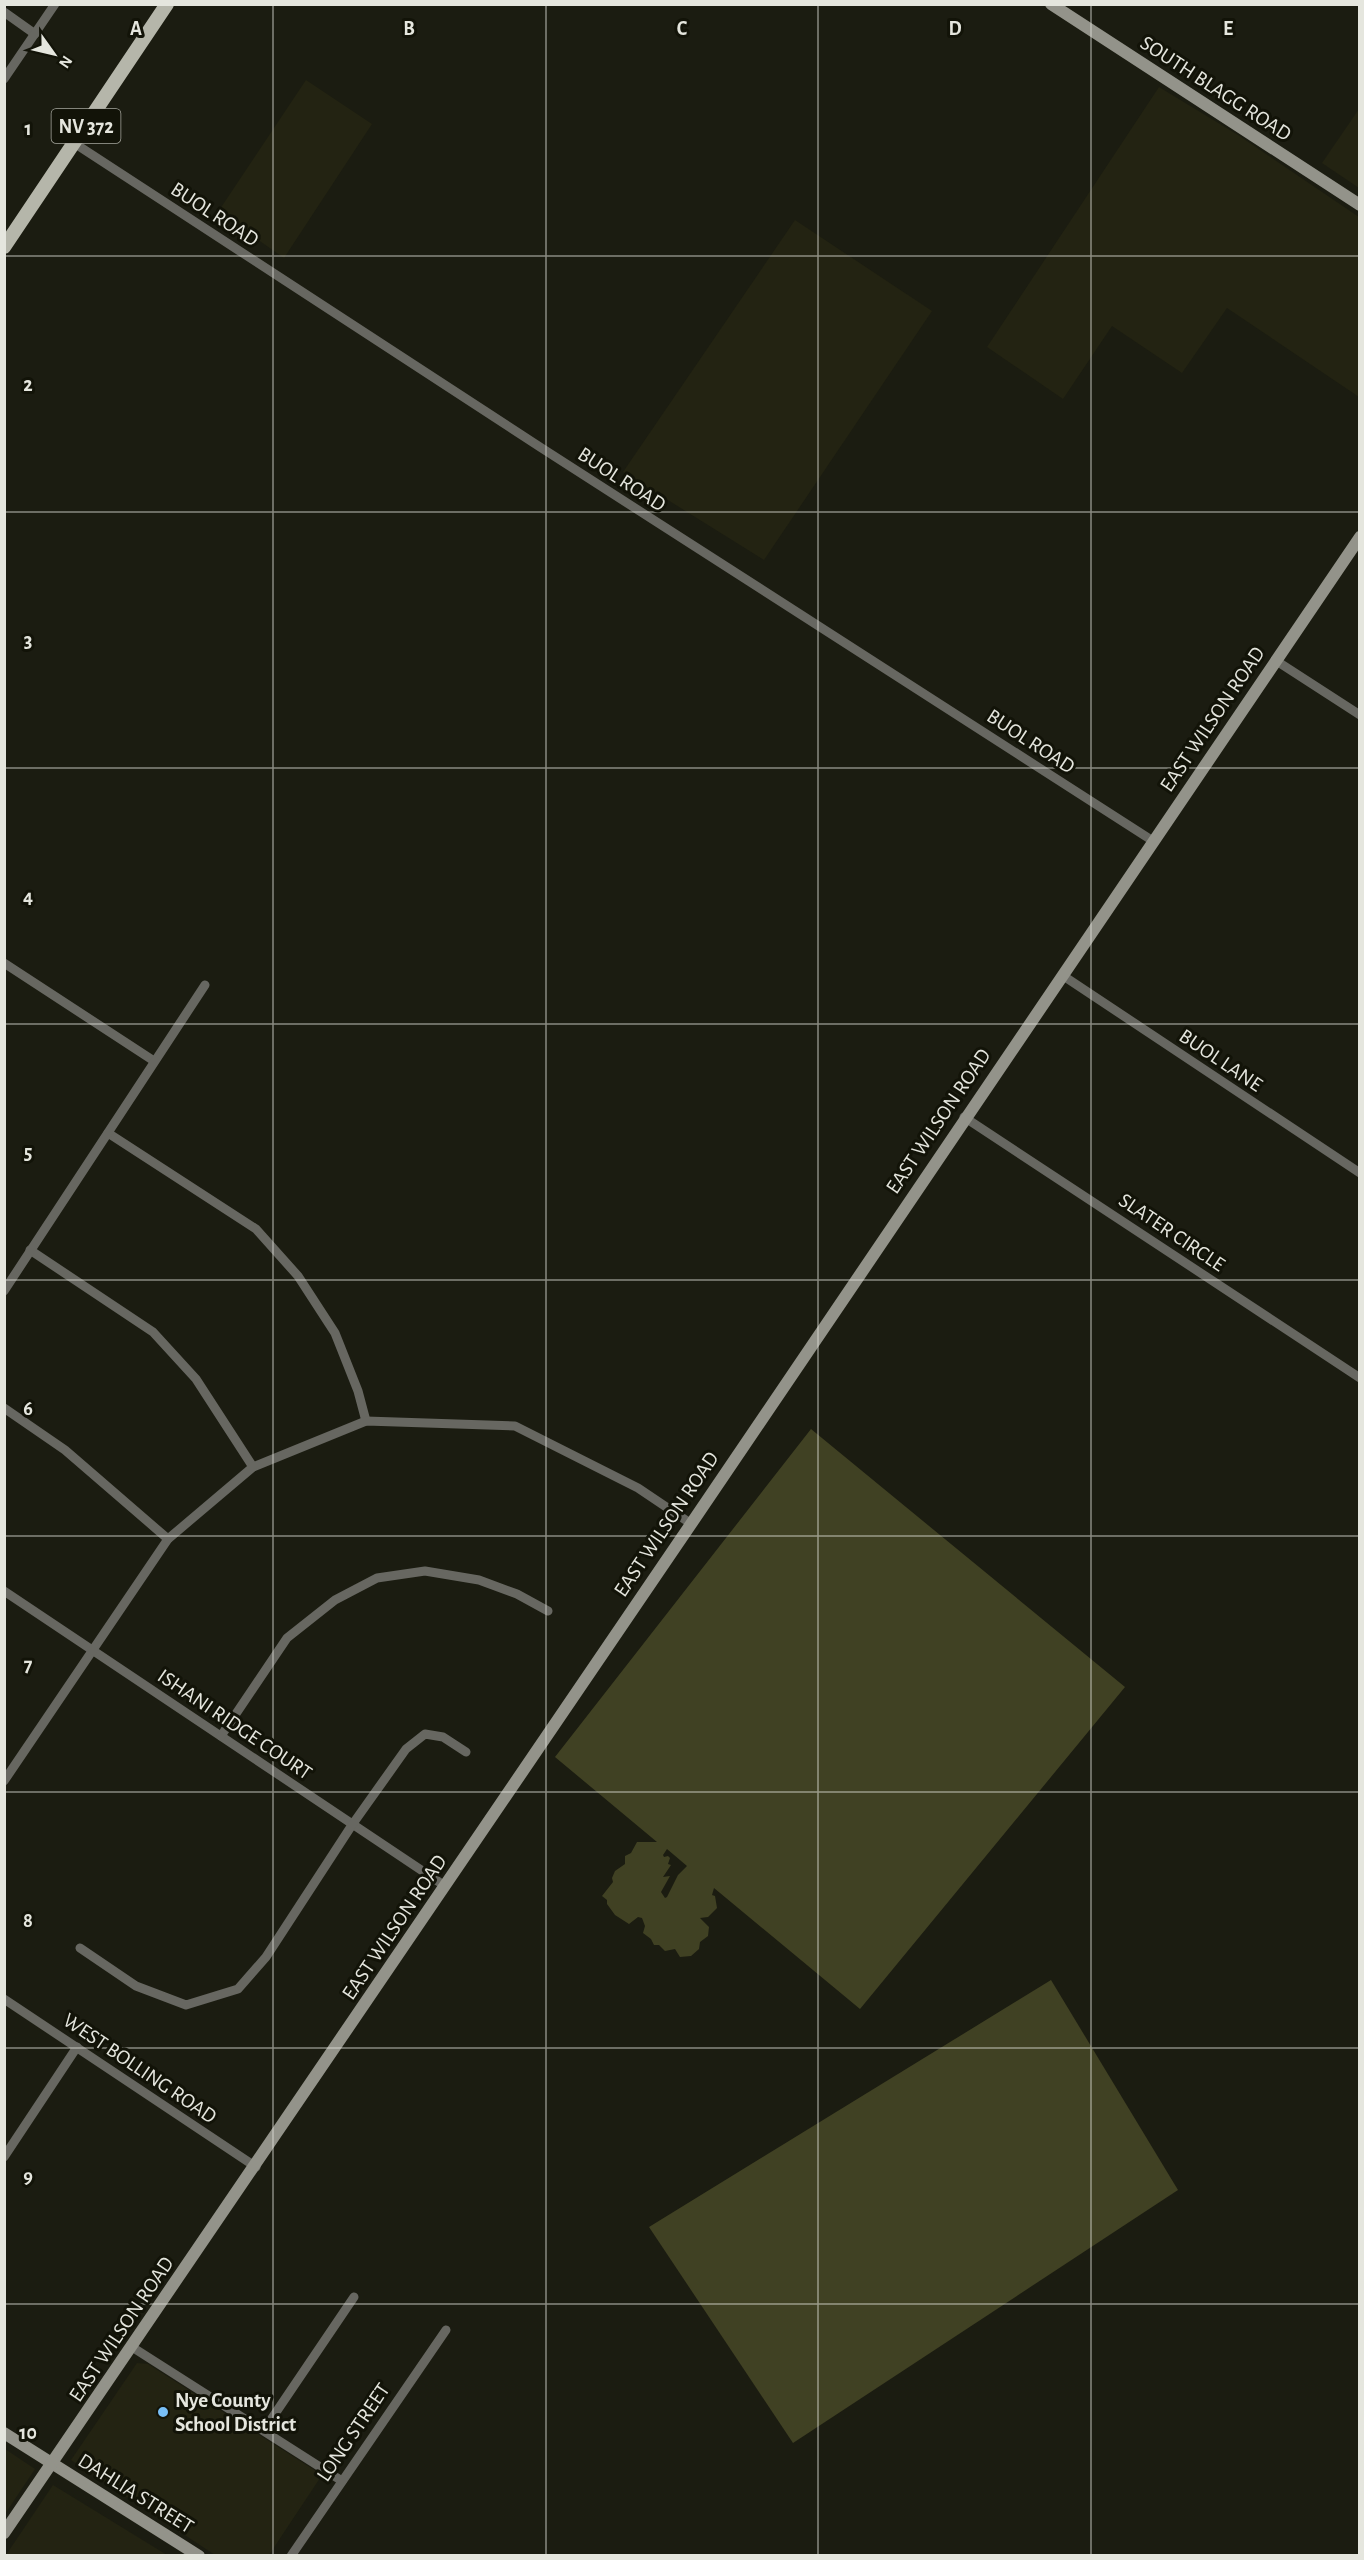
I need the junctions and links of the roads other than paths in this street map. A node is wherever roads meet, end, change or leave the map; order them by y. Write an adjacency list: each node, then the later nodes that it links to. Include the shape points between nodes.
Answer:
1 (55, 4): 5 (street)
2 (167, 4): 7 (main road, NV 372)
3 (1051, 4): 8 (street, SOUTH BLAGG ROAD)
4 (4, 12): 5 (street)
5 (35, 34): 6 (street)
6 (4, 79)
7 (74, 142): 9 (main road, NV 372); 13 (street, BUOL ROAD)
8 (1359, 205)
9 (4, 247)
10 (1359, 537): 11 (street, EAST WILSON ROAD)
11 (1275, 660): 12 (street); 13 (street, EAST WILSON ROAD)
12 (1359, 715)
13 (1153, 841): 15 (street, EAST WILSON ROAD)
14 (4, 963): 17 (street)
15 (1062, 975): 18 (street, EAST WILSON ROAD); 20 (street, BUOL LANE)
16 (205, 985): 17 (street)
17 (154, 1061): 19 (street)
18 (964, 1117): 23 (street, SLATER CIRCLE); 27 (street, EAST WILSON ROAD)
19 (108, 1133): 21 (street); 25 (street, via 256,1229 298,1276 335,1333)
20 (1359, 1173)
21 (30, 1250): 22 (street); 26 (street, via 153,1332 196,1379)
22 (4, 1291)
23 (1359, 1378)
24 (4, 1408): 28 (street, via 65,1450)
25 (366, 1422): 26 (street); 27 (street, via 515,1426 638,1488)
26 (253, 1467): 28 (street)
27 (690, 1523): 36 (street, EAST WILSON ROAD)
28 (168, 1539): 31 (street)
29 (4, 1591): 31 (street, ISHANI RIDGE COURT)
30 (548, 1611): 32 (street, via 479,1580 425,1571 377,1578 335,1600 287,1638)
31 (92, 1650): 32 (street, ISHANI RIDGE COURT); 34 (street)
32 (220, 1736): 35 (street, ISHANI RIDGE COURT)
33 (466, 1752): 35 (street, via 443,1737 425,1734 406,1749)
34 (4, 1781)
35 (352, 1825): 36 (street, ISHANI RIDGE COURT); 37 (street, via 266,1958 238,1989 186,2005 136,1986)
36 (445, 1886): 41 (street, EAST WILSON ROAD)
37 (80, 1948)
38 (4, 1999): 39 (street, WEST BOLLING ROAD)
39 (77, 2047): 40 (street); 41 (street, WEST BOLLING ROAD)
40 (4, 2157)
41 (256, 2167): 44 (street, EAST WILSON ROAD)
42 (354, 2297): 45 (street)
43 (446, 2330): 48 (street, LONG STREET)
44 (132, 2347): 45 (street); 47 (street, EAST WILSON ROAD)
45 (264, 2430): 48 (street)
46 (4, 2433): 47 (street, DAHLIA STREET)
47 (52, 2464): 49 (street, EAST WILSON ROAD); 50 (street, DAHLIA STREET)
48 (342, 2481): 51 (street, LONG STREET)
49 (4, 2533)
50 (199, 2556)
51 (291, 2556)

